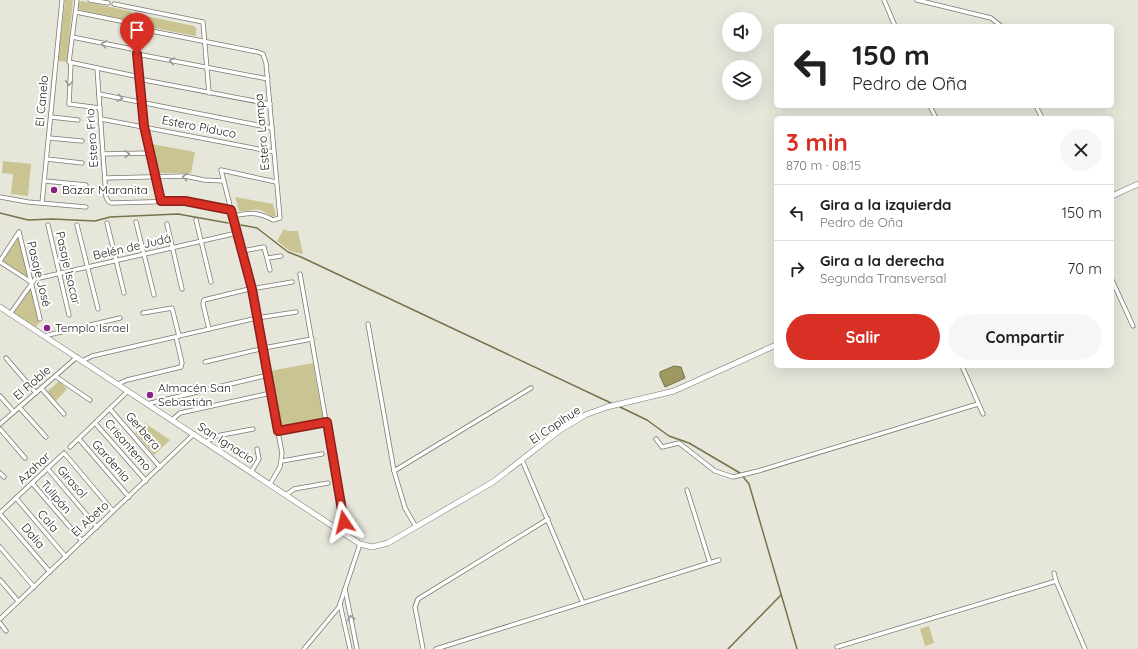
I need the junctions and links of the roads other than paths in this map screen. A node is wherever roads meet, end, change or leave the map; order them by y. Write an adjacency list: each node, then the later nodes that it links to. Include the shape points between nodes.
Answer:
1 (62, 0): 26 (street, El Canelo)
2 (77, 0): 8 (street)
3 (90, 0): 6 (street)
4 (884, 0): 10 (street)
5 (917, 0): 11 (street, via 991,18)
6 (108, 3)
7 (114, 4): 14 (street, via 203,22)
8 (76, 12): 12 (street); 13 (street)
9 (136, 14): 12 (street)
10 (894, 24)
11 (998, 24)
12 (135, 26): 14 (street); 15 (street)
13 (72, 37): 15 (street, one-way to 13); 16 (street)
14 (205, 42): 18 (street); 20 (street, Estero Lampa, via 263,54)
15 (137, 52): 18 (street, one-way to 15); 19 (street)
16 (71, 62): 17 (street); 25 (street, one-way to 25, via 69,104)
17 (97, 68): 19 (street); 22 (street, Estero Frio)
18 (207, 68): 20 (street); 21 (street)
19 (139, 78): 21 (street); 23 (street)
20 (268, 78): 24 (street, Estero Lampa)
21 (209, 93): 24 (street)
22 (99, 94): 23 (street, one-way to 23); 25 (street, Estero Frio)
23 (141, 102): 29 (street); 30 (street)
24 (270, 104): 30 (street, Estero Lampa)
25 (100, 108): 27 (street, Estero Frio)
26 (51, 117): 28 (street); 31 (street, El Canelo)
27 (101, 119): 29 (street, Estero Piduco); 35 (street, Estero Frio)
28 (78, 120)
29 (144, 126): 33 (street, Estero Piduco); 34 (street)
30 (272, 128): 33 (street, Estero Lampa)
31 (49, 138): 32 (street); 36 (street, El Canelo)
32 (82, 141)
33 (274, 152): 42 (street, Estero Lampa)
34 (150, 153): 35 (street, one-way to 34); 38 (street)
35 (103, 154): 39 (street, Estero Frio)
36 (47, 159): 37 (street); 40 (street, El Canelo)
37 (82, 163)
38 (155, 176): 39 (street); 41 (street, one-way to 38, via 185,176); 47 (street)
39 (105, 178): 47 (street, Estero Frio, via 106,198 111,203)
40 (44, 181): 44 (street); 48 (street, El Canelo)
41 (224, 181): 42 (street, via 221,170); 50 (street)
42 (276, 182): 51 (street, Estero Lampa, via 278,220 253,213)
43 (1138, 184): 45 (main road)
44 (86, 185)
45 (1114, 195)
46 (0, 197): 48 (street)
47 (161, 201): 50 (street, Estero Frio, via 185,201)
48 (42, 204): 49 (street)
49 (86, 207)
50 (231, 210): 51 (street)
51 (233, 216): 58 (street)
52 (196, 220): 59 (street)
53 (136, 222): 62 (street)
54 (107, 223): 66 (street)
55 (167, 224): 60 (street)
56 (48, 225): 69 (street, Pasaje Isacar)
57 (77, 225): 67 (street)
58 (237, 234): 59 (street, Belén de Judá); 61 (street)
59 (201, 241): 60 (street, Belén de Judá); 72 (street)
60 (172, 248): 62 (street, Belén de Judá); 75 (street)
61 (242, 251): 64 (street, via 264,247); 76 (street)
62 (144, 255): 66 (street, Belén de Judá); 78 (street)
63 (282, 256): 64 (street)
64 (268, 258): 68 (street)
65 (0, 261): 71 (street); 71 (street, Pasaje José, via 19,232)
66 (116, 261): 67 (street, Belén de Judá); 77 (street)
67 (88, 268): 69 (street, Belén de Judá); 80 (street)
68 (270, 270)
69 (60, 274): 71 (street, Belén de Judá); 84 (street, Pasaje Isacar)
70 (300, 274): 93 (street)
71 (31, 282): 83 (street); 87 (street, Pasaje José)
72 (211, 282)
73 (292, 282): 76 (street)
74 (1114, 284): 89 (street)
75 (182, 289)
76 (252, 289): 86 (street); 90 (street, via 203,301)
77 (124, 293)
78 (154, 296)
79 (0, 307): 83 (main road, San Ignacio)
80 (98, 309)
81 (296, 312): 86 (street)
82 (143, 313): 92 (street, via 172,308)
83 (10, 314): 91 (main road, San Ignacio)
84 (69, 315)
85 (120, 318): 91 (street)
86 (257, 318): 90 (street); 95 (street)
87 (40, 319)
88 (368, 324): 138 (street)
89 (1133, 326)
90 (209, 329): 92 (street)
91 (44, 336): 96 (main road, San Ignacio)
92 (178, 336): 98 (street, via 92,356); 103 (street, via 181,368)
93 (312, 339): 95 (street); 119 (street)
94 (774, 346): 134 (main road, El Copihue, via 674,391 585,415 560,430)
95 (263, 349): 99 (street); 101 (street)
96 (77, 357): 98 (main road, San Ignacio); 102 (street, El Roble)
97 (6, 358): 107 (street)
98 (82, 361): 103 (main road, San Ignacio)
99 (205, 362)
100 (963, 368): 112 (street)
101 (268, 375): 108 (street); 111 (street)
102 (55, 376): 104 (street, El Roble); 110 (street)
103 (118, 384): 106 (main road, San Ignacio)
104 (41, 388): 107 (street, El Roble); 116 (street)
105 (531, 388): 138 (street)
106 (128, 391): 111 (main road, San Ignacio); 114 (street)
107 (36, 392): 113 (street, El Roble)
108 (271, 393): 118 (street, via 182,413); 124 (street)
109 (0, 396): 115 (street)
110 (90, 400)
111 (147, 404): 118 (main road, San Ignacio)
112 (978, 404): 117 (street); 128 (street, via 733,477 715,471 679,443 662,447)
113 (19, 407): 115 (street, El Roble); 126 (street)
114 (110, 409): 120 (street); 136 (street, Gerbera)
115 (14, 412): 121 (street, El Roble)
116 (64, 414)
117 (983, 414)
118 (172, 420): 125 (main road, San Ignacio)
119 (327, 422): 124 (street); 155 (street, via 344,523)
120 (95, 423): 127 (street); 142 (street, Crisantemo)
121 (0, 424)
122 (0, 429): 133 (street)
123 (253, 429): 129 (street, via 219,435)
124 (278, 431): 135 (street)
125 (194, 434): 129 (main road, San Ignacio); 136 (street, El Abeto)
126 (46, 437)
127 (78, 439): 130 (street); 148 (street, Gardenia)
128 (656, 439)
129 (206, 442): 139 (main road, San Ignacio)
130 (70, 447)
131 (257, 449): 139 (street, via 259,459)
132 (322, 454): 135 (street)
133 (25, 458)
134 (522, 460): 152 (street); 153 (main road, El Copihue, via 488,485)
135 (282, 461): 145 (street)
136 (160, 467): 142 (street, El Abeto)
137 (48, 468): 143 (street, Azahar); 150 (street, Azahar, via 64,453); 154 (street, Girasol)
138 (394, 471): 153 (street, via 402,500)
139 (251, 472): 145 (main road, San Ignacio)
140 (0, 473): 141 (street)
141 (4, 477)
142 (146, 481): 148 (street, El Abeto)
143 (32, 483): 149 (street, Azahar); 156 (street, Tulipán)
144 (328, 483): 147 (street, via 294,489)
145 (270, 484): 147 (main road, San Ignacio)
146 (687, 490): 161 (street)
147 (286, 495): 155 (main road, San Ignacio)
148 (129, 497): 150 (street, El Abeto)
149 (16, 498): 151 (street, Azahar); 159 (street, Cala)
150 (113, 511): 154 (street, El Abeto)
151 (0, 514): 162 (street, Dalia)
152 (548, 519): 170 (street); 178 (street, via 418,599 415,607)
153 (416, 526): 157 (main road, El Copihue, via 379,546 369,547)
154 (97, 527): 156 (street, El Abeto)
155 (342, 532): 157 (main road, San Ignacio)
156 (82, 541): 159 (street, El Abeto)
157 (360, 544): 167 (street)
158 (0, 547): 166 (street)
159 (66, 557): 162 (street, El Abeto)
160 (719, 560): 161 (street)
161 (710, 563): 170 (street)
162 (50, 572): 166 (street, El Abeto)
163 (1054, 573): 165 (street)
164 (0, 580): 168 (street)
165 (1056, 581): 174 (street); 180 (street)
166 (34, 587): 168 (street, El Abeto)
167 (345, 588): 169 (street); 177 (street, one-way to 167)
168 (18, 601): 171 (street, El Abeto)
169 (340, 603): 175 (street); 176 (street)
170 (583, 603): 179 (street)
171 (0, 619)
172 (0, 623): 173 (street)
173 (6, 631)
174 (837, 647)
175 (304, 649)
176 (350, 649)
177 (356, 649)
178 (423, 649)
179 (436, 649)
180 (1085, 649)

